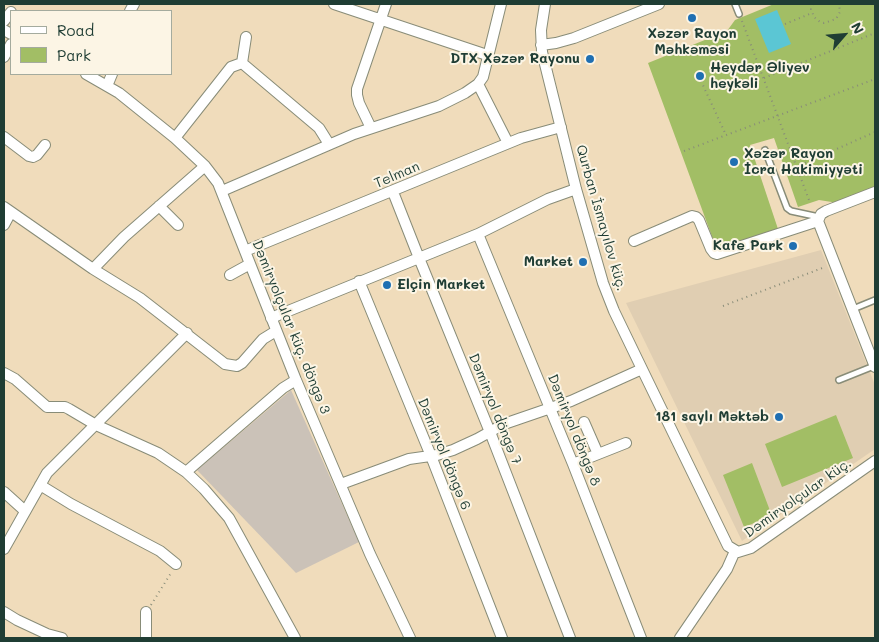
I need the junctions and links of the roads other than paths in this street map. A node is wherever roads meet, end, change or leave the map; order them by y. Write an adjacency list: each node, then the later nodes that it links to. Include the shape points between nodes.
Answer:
1 (334, 4): 9 (street)
2 (386, 4): 9 (street)
3 (500, 4): 13 (street)
4 (545, 4): 11 (street, Qurban İsmayılov küç.)
5 (659, 4): 7 (street)
6 (735, 4): 8 (lane)
7 (646, 6): 11 (street, via 564,41)
8 (739, 14)
9 (380, 19): 13 (street); 21 (street, via 356,95)
10 (246, 36): 15 (street)
11 (541, 45): 20 (street, Qurban İsmayılov küç.)
12 (10, 46): 14 (street)
13 (487, 56): 18 (street, via 483,78)
14 (4, 57)
15 (242, 63): 23 (street, via 227,72); 25 (street, via 319,128)
16 (88, 75): 19 (street, Dəmiryolçular küç. döngə 3)
17 (112, 75): 19 (street)
18 (478, 84): 21 (street, via 439,106); 24 (street)
19 (107, 86): 23 (street, Dəmiryolçular küç. döngə 3)
20 (561, 127): 24 (street, Telman); 29 (street, Qurban İsmayılov küç.)
21 (371, 128): 25 (street)
22 (4, 137): 26 (street, via 33,157)
23 (175, 138): 28 (street, Dəmiryolçular küç. döngə 3)
24 (508, 143): 31 (street, Telman)
25 (329, 144): 30 (street)
26 (45, 145)
27 (766, 150): 35 (lane, via 787,208)
28 (205, 166): 30 (street, Dəmiryolçular küç. döngə 3); 33 (street)
29 (576, 189): 38 (street); 52 (street, Qurban İsmayılov küç., via 609,298)
30 (222, 191): 40 (street, Dəmiryolçular küç. döngə 3)
31 (393, 192): 40 (street, Telman); 41 (street, Dəmiryol döngə 7)
32 (875, 192): 35 (street, via 826,211)
33 (158, 206): 37 (street); 43 (street)
34 (8, 210): 36 (street); 43 (street)
35 (819, 219): 39 (street, via 717,254 711,249 696,216); 47 (street)
36 (4, 225)
37 (178, 225)
38 (478, 234): 41 (street); 56 (street, Dəmiryol döngə 8)
39 (634, 241)
40 (245, 251): 42 (street, Dəmiryolçular küç. döngə 3)
41 (419, 258): 45 (street); 59 (street, Dəmiryol döngə 7)
42 (250, 264): 44 (street); 48 (street, Dəmiryolçular küç. döngə 3)
43 (93, 269): 50 (street, via 133,293)
44 (230, 275)
45 (359, 282): 48 (street); 62 (street, Dəmiryol döngə 6)
46 (875, 300): 47 (lane)
47 (852, 310): 51 (street)
48 (272, 318): 49 (street, Dəmiryolçular küç. döngə 3)
49 (276, 331): 50 (street, via 263,339 237,366 225,364); 54 (street, Dəmiryolçular küç. döngə 3)
50 (187, 334): 58 (street)
51 (875, 366): 55 (lane)
52 (642, 369): 56 (street); 71 (street, Qurban İsmayılov küç., via 724,539)
53 (4, 372): 58 (street, via 47,407 65,407)
54 (296, 380): 65 (street); 66 (street, Dəmiryolçular küç. döngə 3)
55 (840, 380)
56 (550, 408): 59 (street); 64 (street, Dəmiryol döngə 8)
57 (584, 422): 61 (street)
58 (96, 425): 65 (street, via 158,453); 67 (street, via 56,464)
59 (490, 432): 62 (street); 80 (street, Dəmiryol döngə 7)
60 (626, 443): 61 (street)
61 (598, 454): 64 (street)
62 (431, 456): 66 (street, via 409,459); 79 (street, Dəmiryol döngə 6)
63 (875, 461): 71 (street, Dəmiryolçular küç., via 751,548)
64 (573, 464): 81 (street, Dəmiryol döngə 8)
65 (186, 472): 77 (street, via 229,518)
66 (341, 484): 78 (street, Dəmiryolçular küç. döngə 3)
67 (40, 485): 69 (street); 72 (street, via 160,551)
68 (4, 492): 69 (street)
69 (25, 511): 70 (street)
70 (4, 550)
71 (735, 551): 82 (street, via 727,570)
72 (176, 564)
73 (4, 612): 75 (street)
74 (146, 612): 76 (street)
75 (62, 638)
76 (146, 638)
77 (295, 638)
78 (410, 638)
79 (502, 638)
80 (570, 638)
81 (641, 638)
82 (680, 638)

